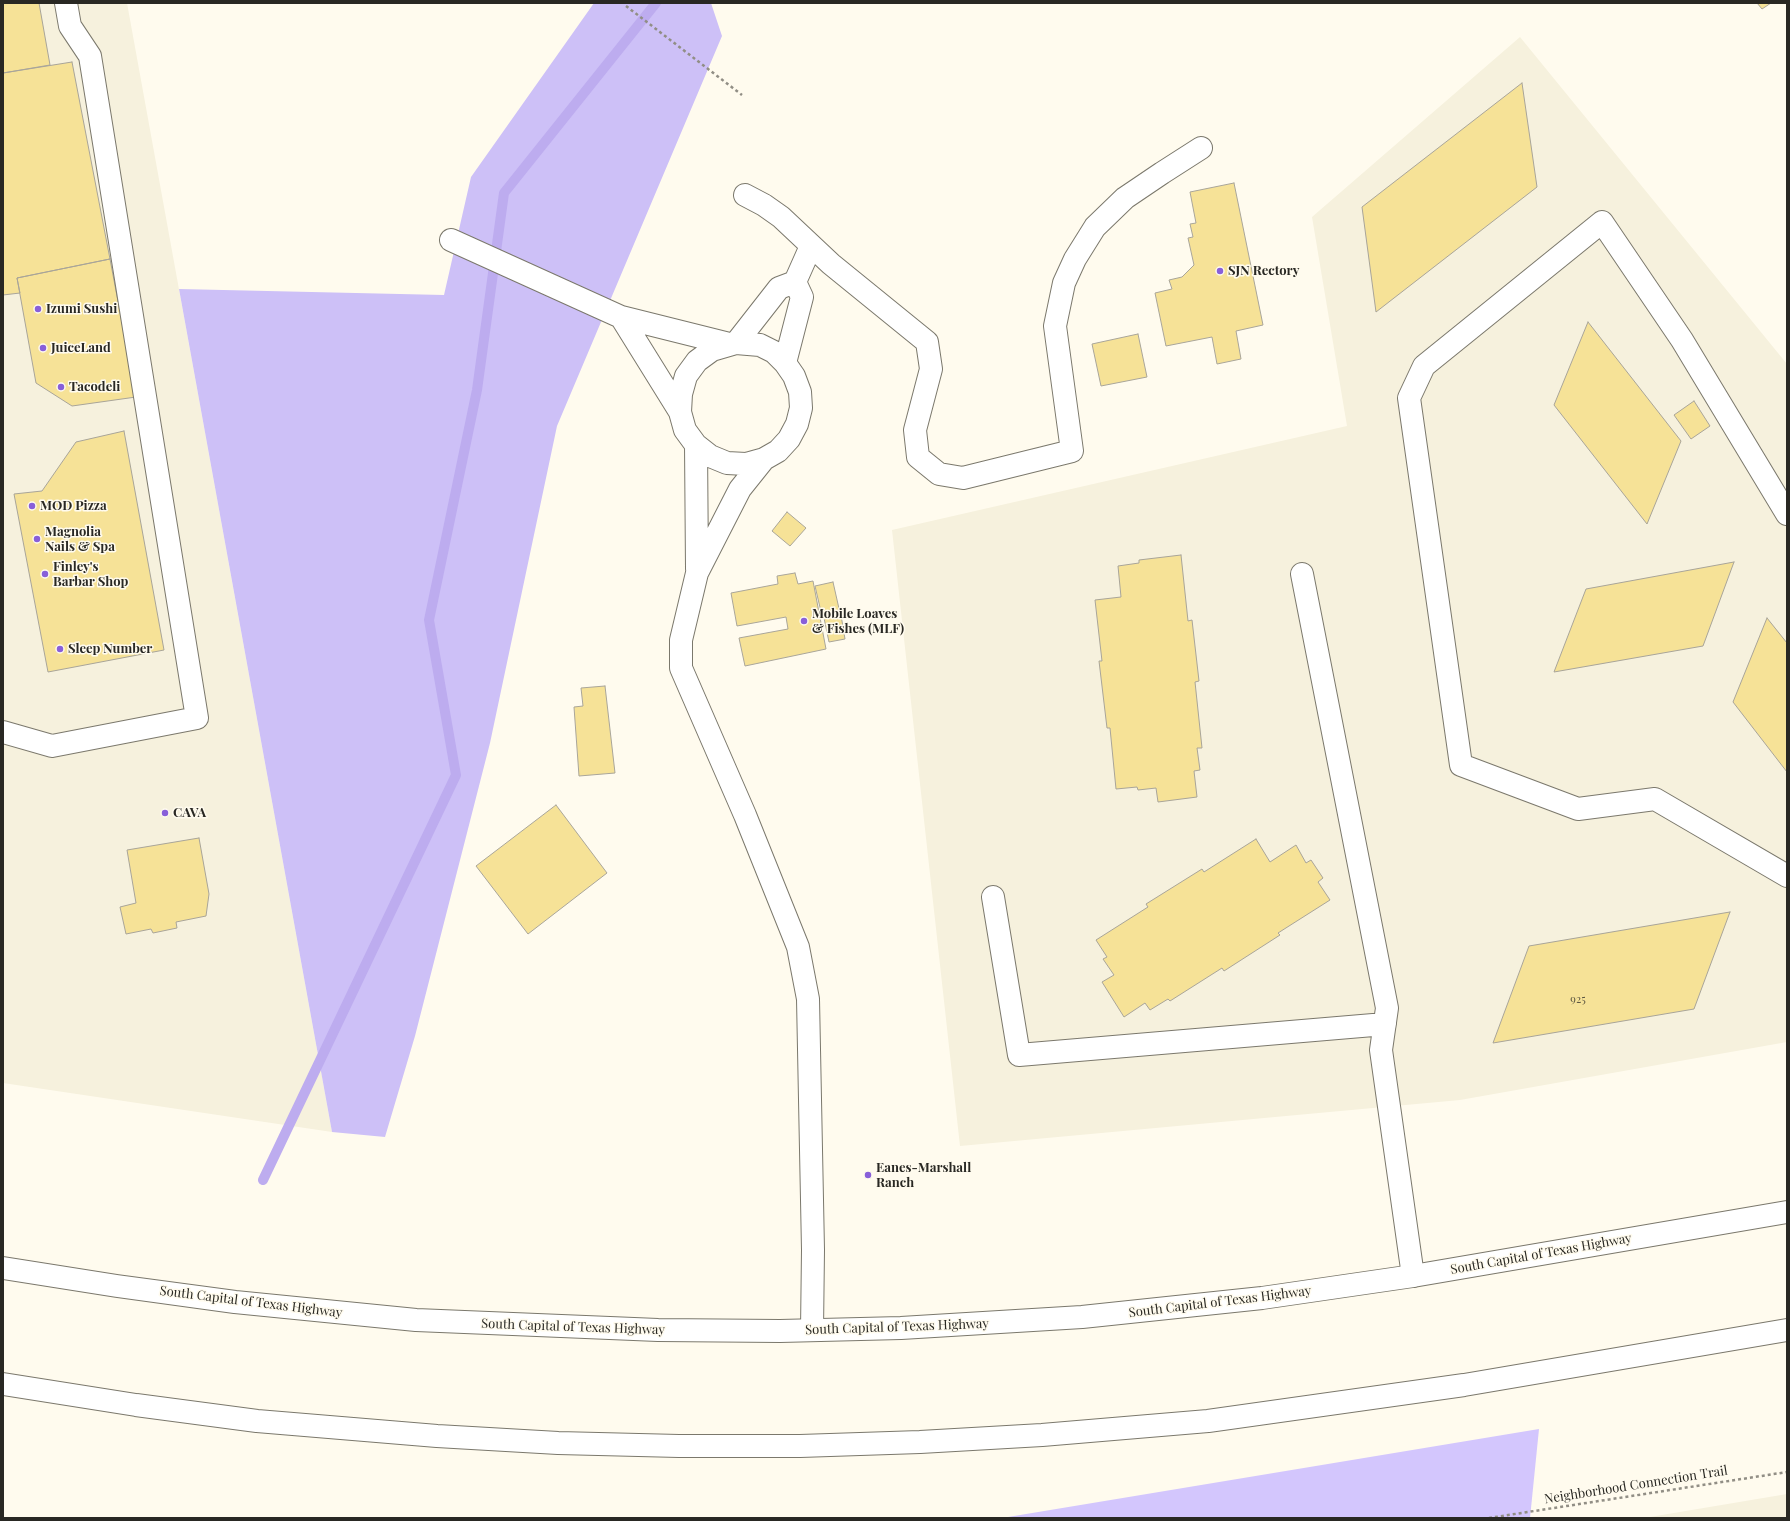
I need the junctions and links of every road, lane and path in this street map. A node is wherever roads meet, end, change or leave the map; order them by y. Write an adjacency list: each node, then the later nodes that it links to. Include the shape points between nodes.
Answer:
1 (66, 3): 18 (main road, via 70,26 90,56 196,718 52,746)
2 (626, 6): 3 (path)
3 (742, 95)
4 (1201, 148): 7 (main road, via 1125,198 1096,227 1075,259 1064,283 1055,326 1072,451 964,478 939,474 918,457 915,430 931,369 927,342)
5 (744, 195): 7 (main road, via 764,205)
6 (451, 240): 9 (main road)
7 (811, 246): 8 (main road)
8 (795, 282): 10 (main road, via 779,288); 11 (main road, via 802,297)
9 (621, 317): 10 (main road); 12 (main road)
10 (732, 343): 11 (main road, via 760,345 774,352); 12 (main road, via 712,350 697,361 686,376)
11 (785, 362): 14 (main road, via 800,392 801,408 790,439 778,451)
12 (680, 412): 13 (main road, via 686,430)
13 (696, 445): 14 (main road, via 710,456 727,463 746,464); 16 (main road)
14 (764, 459): 16 (main road, via 740,488)
15 (1787, 514): 19 (main road, via 1682,340 1602,222 1424,366 1409,398 1461,765 1578,809 1655,799)
16 (697, 572): 25 (main road, via 680,640 681,668 745,815 798,947 808,999)
17 (1302, 574): 21 (main road, via 1388,1008)
18 (3, 732)
19 (1787, 876)
20 (993, 897): 21 (main road, via 1019,1055)
21 (1385, 1024): 24 (main road, via 1381,1050)
22 (1787, 1212): 24 (main road, South Capital of Texas Highway)
23 (3, 1268): 25 (main road, South Capital of Texas Highway, via 235,1302 416,1320 658,1330)
24 (1413, 1276): 25 (main road, South Capital of Texas Highway, via 1262,1298 1105,1315 961,1325)
25 (812, 1330)
26 (1787, 1330): 27 (main road, via 1456,1386 1208,1421 1042,1435 897,1443 679,1446 558,1444 257,1421)
27 (3, 1384)
28 (1787, 1472): 29 (path, Neighborhood Connection Trail)
29 (1489, 1518)

